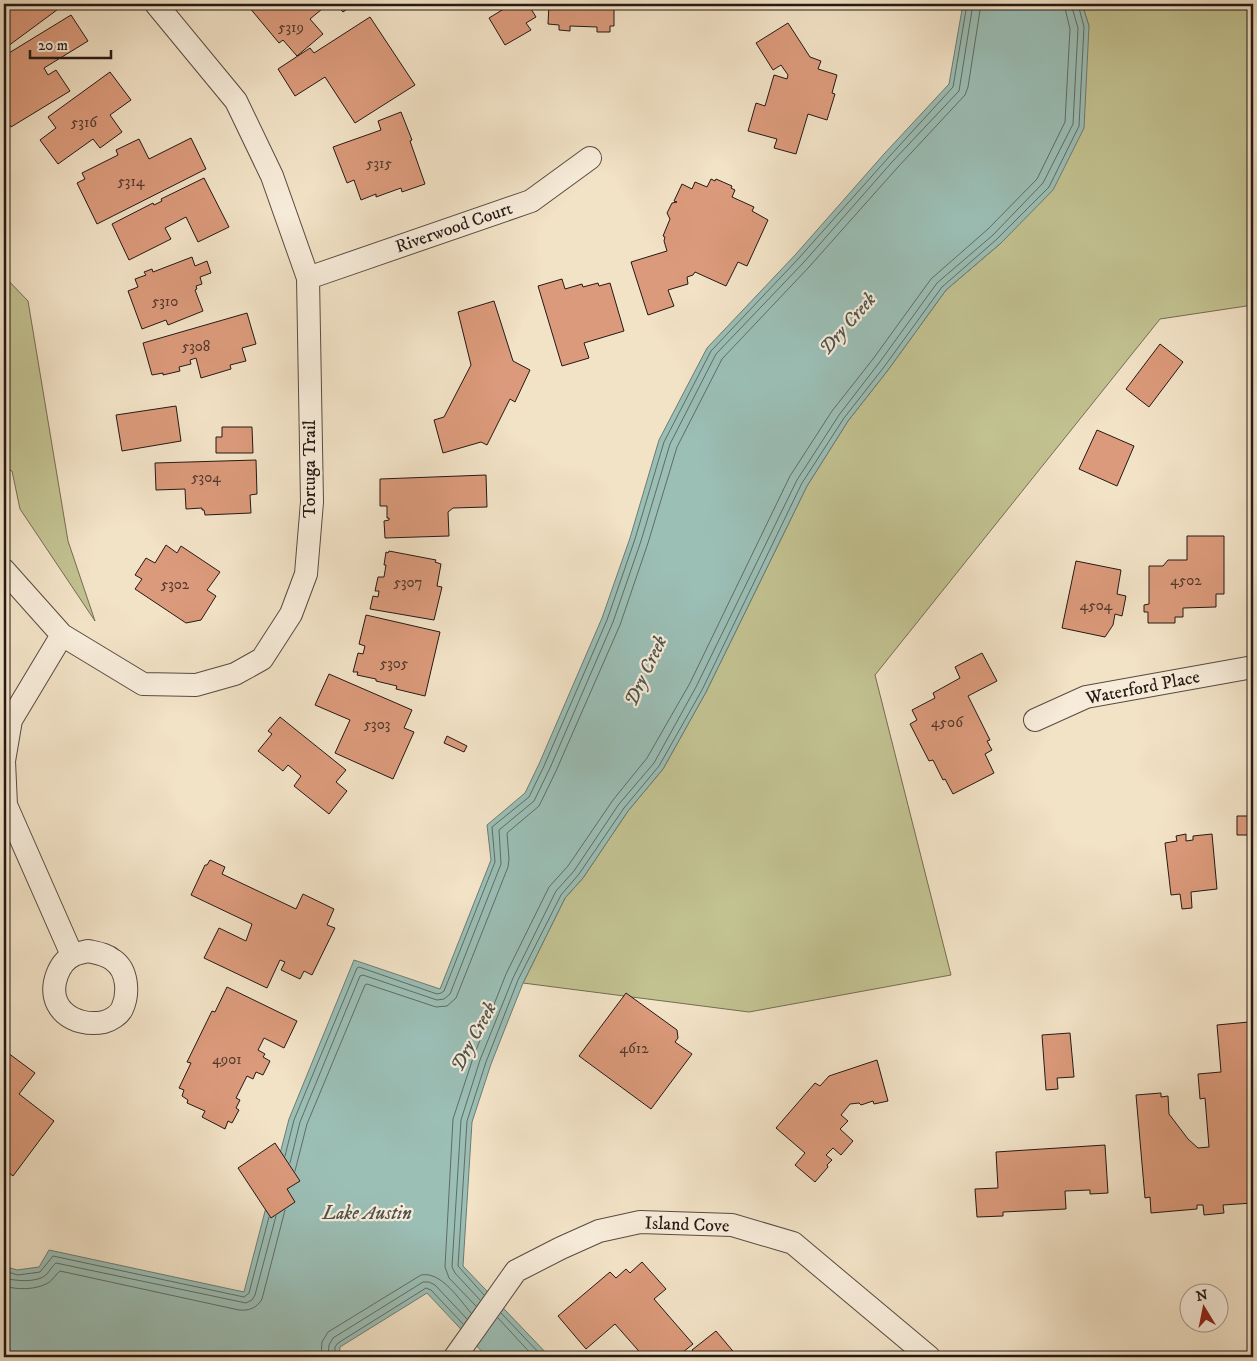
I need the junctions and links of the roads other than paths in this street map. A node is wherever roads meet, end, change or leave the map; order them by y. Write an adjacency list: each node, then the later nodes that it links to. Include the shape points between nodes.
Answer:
1 (156, 4): 3 (street, Tortuga Trail, via 236,101 272,176)
2 (590, 158): 3 (street, Riverwood Court, via 532,201)
3 (308, 278): 5 (street, Tortuga Trail, via 312,502 306,574 291,614 262,659 235,674 196,685 143,684)
4 (4, 570): 5 (street, Tortuga Trail)
5 (62, 635): 8 (street, via 11,720 4,761 6,805)
6 (1253, 667): 7 (street, Waterford Place, via 1086,697)
7 (1035, 720)
8 (72, 955)
9 (455, 1357): 10 (street, Island Cove, via 516,1271 599,1231 640,1222 732,1225 793,1243)
10 (930, 1357)

